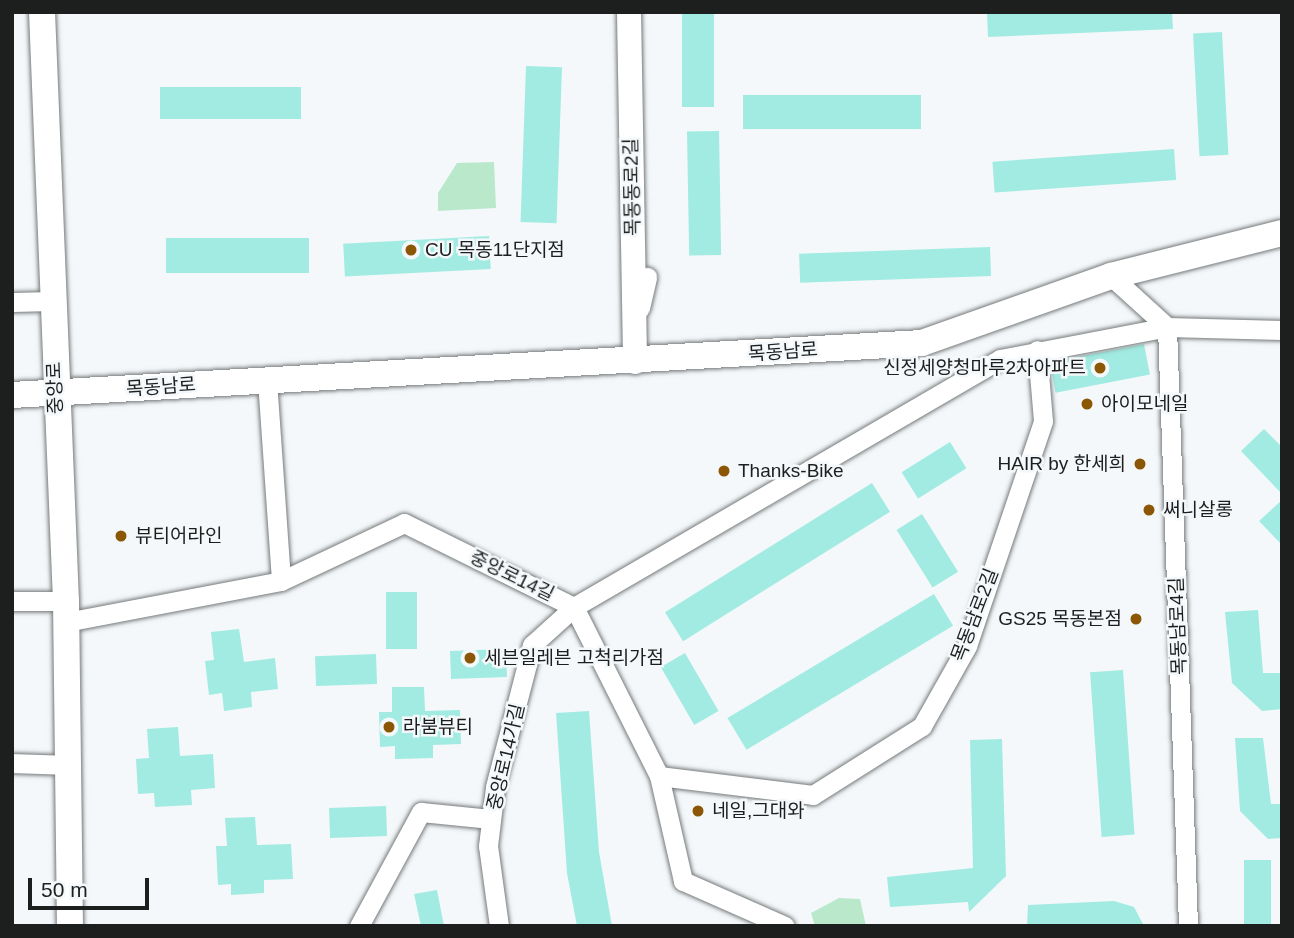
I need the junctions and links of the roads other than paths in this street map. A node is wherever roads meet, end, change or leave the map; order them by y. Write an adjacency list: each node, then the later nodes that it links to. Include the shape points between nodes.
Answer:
1 (41, 12): 6 (main road, 중앙로)
2 (629, 12): 10 (street, 목동동로2길)
3 (1282, 233): 5 (main road, 목동남로)
4 (647, 276): 10 (street)
5 (1111, 276): 8 (street); 12 (main road, 목동남로, via 922,343)
6 (52, 301): 7 (street); 14 (main road, 중앙로)
7 (12, 302)
8 (1167, 327): 9 (street); 11 (street); 28 (street, 목동남로4길)
9 (1282, 330)
10 (635, 333): 12 (street, 목동동로2길)
11 (1037, 350): 18 (street, 중앙로14길, via 1000,359); 22 (street, 목동남로2길, via 1043,421 967,646 922,726 813,795)
12 (635, 362): 13 (main road, 목동남로)
13 (267, 380): 14 (main road, 목동남로); 16 (street)
14 (55, 394): 15 (main road, 목동남로); 19 (main road, 중앙로)
15 (12, 395)
16 (281, 581): 18 (street, 중앙로14길, via 404,523); 19 (street, 중앙로14길)
17 (12, 601): 19 (street, 중앙로14길)
18 (574, 607): 22 (street); 23 (street, 중앙로14가길, via 532,645)
19 (66, 612): 21 (main road, 중앙로)
20 (12, 764): 21 (street)
21 (68, 765): 24 (main road, 중앙로)
22 (659, 776): 27 (street, via 683,881)
23 (491, 819): 25 (street, via 421,812); 26 (street, 중앙로14가길, via 488,846)
24 (70, 926)
25 (359, 926)
26 (499, 926)
27 (785, 926)
28 (1188, 926)

